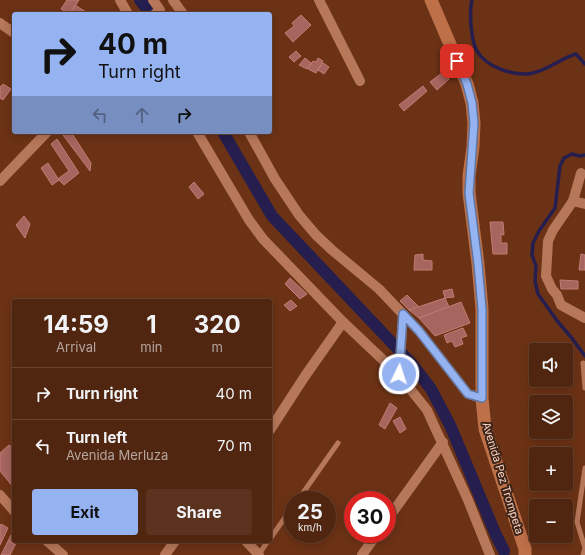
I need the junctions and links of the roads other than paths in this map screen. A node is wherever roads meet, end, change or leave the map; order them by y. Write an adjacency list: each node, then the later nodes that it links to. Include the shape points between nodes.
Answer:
1 (120, 0): 6 (street)
2 (153, 0): 7 (street)
3 (173, 0): 8 (street)
4 (319, 0): 11 (street)
5 (432, 0): 25 (main road, Avenida Pez Trompeta, via 467,84 472,103 474,123 469,193 482,309)
6 (127, 12)
7 (157, 12)
8 (182, 12)
9 (0, 23): 10 (street)
10 (12, 32)
11 (360, 81)
12 (45, 134): 16 (street)
13 (198, 134): 21 (street, via 263,239)
14 (250, 134): 19 (street, via 299,215 332,250 379,289)
15 (581, 173): 17 (street)
16 (0, 181)
17 (574, 201): 18 (street); 20 (street, via 548,241 546,276 561,305)
18 (585, 204)
19 (403, 318): 23 (street); 25 (street, via 423,336 468,394)
20 (585, 318)
21 (343, 322): 23 (street); 26 (street)
22 (584, 363): 24 (lane)
23 (399, 375): 27 (street, via 427,410)
24 (585, 388)
25 (482, 398): 46 (main road, Avenida Pez Trompeta, via 486,430)
26 (272, 427)
27 (443, 442): 32 (street); 45 (street)
28 (338, 443): 30 (lane)
29 (585, 468): 47 (lane, via 577,522 585,548)
30 (304, 491)
31 (0, 495): 33 (street)
32 (396, 507)
33 (12, 508)
34 (284, 519): 35 (lane)
35 (272, 536)
36 (49, 543): 41 (street)
37 (174, 543): 42 (street)
38 (248, 543): 43 (street)
39 (267, 543): 43 (lane)
40 (371, 543): 44 (street)
41 (63, 555)
42 (165, 555)
43 (259, 555)
44 (362, 555)
45 (490, 555)
46 (525, 555)
47 (583, 555)

